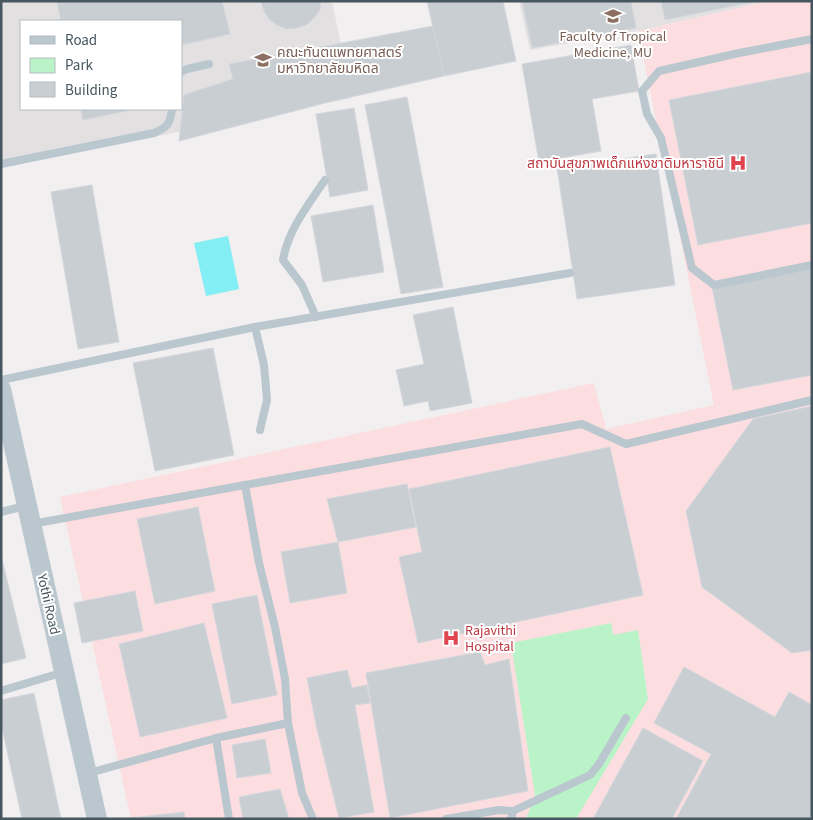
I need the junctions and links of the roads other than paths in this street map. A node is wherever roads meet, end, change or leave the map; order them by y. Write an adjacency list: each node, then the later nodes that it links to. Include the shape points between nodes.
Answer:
1 (812, 39): 7 (lane, via 659,71 642,91 647,114 661,138 692,268 714,284)
2 (209, 64): 3 (lane)
3 (182, 72)
4 (172, 110): 5 (lane, via 171,120 165,128 154,133)
5 (1, 164)
6 (325, 180): 9 (lane, via 298,220 283,260 302,285)
7 (812, 265)
8 (570, 273): 9 (lane)
9 (316, 317): 10 (lane)
10 (255, 327): 11 (lane); 14 (lane, via 264,365 267,400)
11 (1, 380)
12 (1, 391): 17 (street, Yothi Road)
13 (812, 400): 15 (lane, via 626,444 582,424)
14 (260, 430)
15 (245, 485): 17 (lane); 21 (lane, via 283,670)
16 (1, 512): 17 (lane)
17 (29, 515): 18 (street, Yothi Road)
18 (64, 672): 19 (lane); 23 (street, Yothi Road)
19 (1, 691)
20 (626, 718): 24 (lane, via 590,775)
21 (288, 723): 22 (lane); 27 (lane, via 302,794)
22 (216, 738): 23 (lane); 26 (lane)
23 (87, 773): 25 (street, Yothi Road)
24 (512, 815): 28 (lane, via 500,810)
25 (97, 819)
26 (229, 819)
27 (313, 819)
28 (446, 819)

